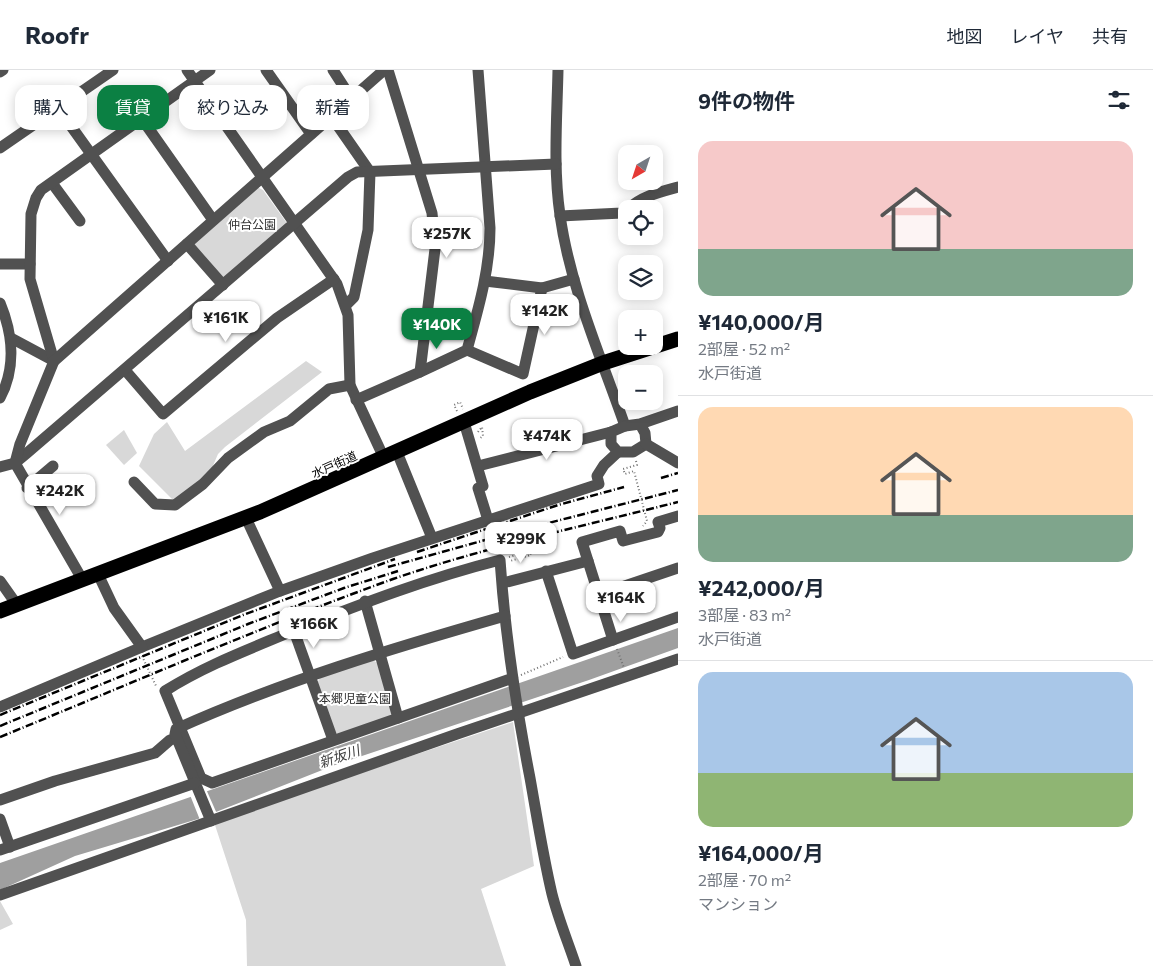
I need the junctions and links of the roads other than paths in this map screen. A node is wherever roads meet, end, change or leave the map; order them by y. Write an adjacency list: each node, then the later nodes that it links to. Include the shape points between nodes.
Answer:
1 (3, 70): 11 (street)
2 (113, 70): 15 (street)
3 (188, 70): 12 (street)
4 (210, 70): 12 (street)
5 (266, 70): 23 (street)
6 (333, 70): 13 (street)
7 (384, 70): 14 (street)
8 (388, 70): 28 (street)
9 (478, 70): 27 (street)
10 (558, 70): 26 (street)
11 (0, 72)
12 (195, 81): 16 (street); 30 (street)
13 (343, 85)
14 (366, 85)
15 (87, 88)
16 (169, 100)
17 (26, 130): 24 (street)
18 (74, 130): 25 (street)
19 (126, 130): 25 (street)
20 (150, 130): 36 (street)
21 (315, 130): 23 (street)
22 (341, 130): 29 (street)
23 (311, 134): 30 (street)
24 (0, 148)
25 (91, 154): 31 (street); 40 (street)
26 (556, 164): 27 (street); 35 (street)
27 (486, 166): 28 (street); 45 (street, via 490,242)
28 (419, 170): 29 (street); 56 (street, via 432,213 435,249)
29 (370, 172): 38 (street, via 357,172 348,177); 49 (street, via 368,230 354,297)
30 (262, 177): 36 (street); 38 (street)
31 (52, 183): 37 (street); 42 (street, via 41,190 32,206)
32 (678, 187): 33 (street)
33 (640, 200)
34 (618, 212): 35 (street)
35 (560, 216): 44 (street)
36 (213, 220): 39 (street)
37 (80, 222)
38 (294, 223): 43 (street); 46 (street)
39 (187, 244): 40 (street); 46 (street)
40 (168, 261): 53 (street)
41 (0, 264): 42 (street)
42 (30, 264): 53 (street, via 31,286)
43 (334, 279): 49 (street); 55 (street, via 277,318 163,414)
44 (574, 279): 47 (street); 54 (street)
45 (485, 281): 47 (street); 52 (street)
46 (223, 285): 55 (street)
47 (542, 288): 57 (street)
48 (0, 303): 50 (street)
49 (346, 305): 58 (street)
50 (11, 338): 53 (street); 60 (street, via 7,385)
51 (678, 339): 54 (highway, 水戸街道)
52 (467, 350): 56 (street); 57 (street)
53 (54, 361): 70 (street)
54 (603, 364): 59 (highway, 水戸街道); 65 (street)
55 (125, 370): 70 (street)
56 (420, 372): 61 (street)
57 (523, 374): 59 (street)
58 (350, 385): 61 (street); 75 (street, via 330,389 290,421 264,432 228,458 203,484 175,505 155,504)
59 (530, 392): 63 (highway, 水戸街道)
60 (0, 398)
61 (356, 400): 69 (street)
62 (678, 411): 64 (street)
63 (461, 418): 69 (highway, 水戸街道); 73 (street)
64 (640, 424): 65 (street); 67 (street)
65 (624, 426): 66 (street)
66 (611, 432): 68 (street, via 611,444); 73 (street)
67 (646, 444): 68 (street, via 633,452); 71 (street)
68 (618, 452): 79 (street, via 597,476 599,484 504,513)
69 (391, 455): 78 (highway, 水戸街道); 80 (street)
70 (15, 463): 74 (street); 76 (street)
71 (678, 464)
72 (53, 466): 76 (street)
73 (478, 466): 79 (street, via 484,486 478,488)
74 (0, 467)
75 (134, 482)
76 (27, 488): 85 (street)
77 (678, 516): 81 (street, via 658,522 658,532 622,541 620,532 582,542)
78 (246, 518): 84 (highway, 水戸街道); 88 (street)
79 (493, 520): 80 (street)
80 (432, 538): 88 (street)
81 (588, 561): 83 (street); 89 (street)
82 (678, 568): 89 (street)
83 (546, 571): 87 (street); 96 (street, via 572,654)
84 (98, 574): 85 (highway, 水戸街道); 97 (street, via 114,608)
85 (82, 579): 91 (highway, 水戸街道)
86 (0, 581): 91 (street)
87 (503, 583): 90 (street, via 504,561); 93 (street)
88 (280, 591): 97 (street)
89 (598, 595): 96 (street)
90 (365, 601): 95 (street); 98 (street)
91 (17, 605): 92 (highway, 水戸街道)
92 (0, 611)
93 (505, 616): 98 (street); 101 (street)
94 (678, 617): 96 (street)
95 (294, 631): 100 (street); 105 (street, via 202,670 165,691)
96 (614, 642)
97 (141, 649): 102 (street)
98 (379, 652): 100 (street); 104 (street)
99 (678, 659): 103 (street)
100 (310, 675): 105 (street); 107 (street)
101 (514, 678): 103 (street); 104 (street)
102 (0, 707)
103 (519, 714): 110 (street); 114 (street, via 553,896)
104 (398, 718): 107 (street)
105 (181, 726): 106 (street, via 174,730); 107 (street, via 201,778 212,783)
106 (176, 738): 108 (street); 109 (street, via 155,753 55,780)
107 (333, 740)
108 (197, 787): 110 (street); 112 (street)
109 (0, 800)
110 (210, 818): 113 (street)
111 (0, 819): 112 (street)
112 (5, 849)
113 (0, 895)
114 (576, 966)

